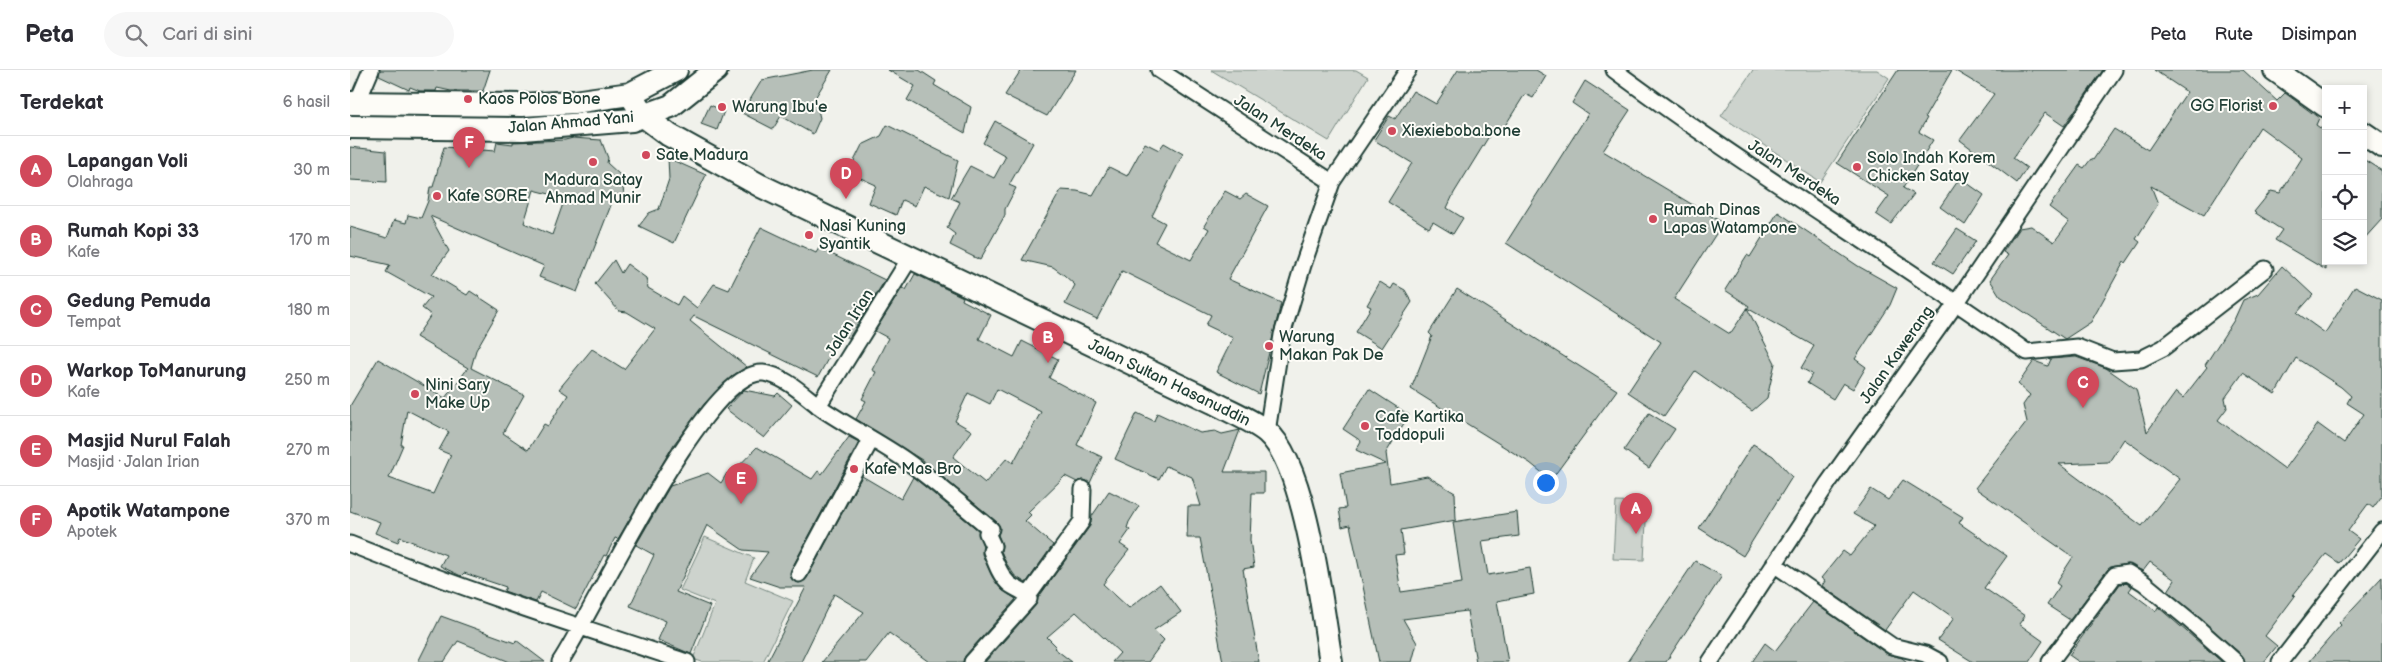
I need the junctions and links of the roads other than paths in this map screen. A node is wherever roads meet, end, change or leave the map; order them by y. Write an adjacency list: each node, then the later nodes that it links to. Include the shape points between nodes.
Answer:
1 (371, 70): 11 (street)
2 (676, 70): 9 (main road, Jalan Ahmad Yani)
3 (716, 70): 13 (main road, Jalan Ahmad Yani)
4 (1159, 70): 17 (street, Jalan Merdeka)
5 (1408, 70): 17 (street)
6 (1614, 70): 20 (street, Jalan Merdeka, via 1680,119)
7 (2114, 70): 20 (street, Jalan Kawerang)
8 (2275, 70): 12 (main road)
9 (655, 83): 10 (main road, Jalan Ahmad Yani); 13 (main road)
10 (630, 94): 11 (main road, Jalan Ahmad Yani, via 522,105); 14 (main road, Jalan Sultan Hasanuddin)
11 (354, 103)
12 (2322, 103)
13 (671, 106): 14 (main road, Jalan Ahmad Yani); 16 (main road)
14 (645, 117): 15 (main road, Jalan Ahmad Yani, via 523,130); 16 (main road, Jalan Sultan Hasanuddin, via 669,135)
15 (350, 127)
16 (693, 147): 18 (main road, Jalan Sultan Hasanuddin, via 761,186)
17 (1332, 182): 22 (street, via 1282,335)
18 (910, 258): 21 (street, Jalan Irian); 22 (main road, Jalan Sultan Hasanuddin, via 1214,402)
19 (2265, 269): 20 (street, Jalan Merdeka, via 2164,348 2141,359 2113,361 2077,347 2027,352)
20 (1957, 302): 27 (street, Jalan Kawerang)
21 (818, 406): 23 (street); 30 (street, via 778,377 764,373 744,378 731,387 711,409 657,490)
22 (1267, 432): 34 (main road, Jalan Sultan Hasanuddin, via 1285,457 1306,520)
23 (871, 440): 28 (street); 29 (street, via 905,460 991,529 987,533 998,569 1007,582)
24 (1083, 490): 29 (street, via 1082,521)
25 (2382, 531): 39 (street)
26 (350, 544): 30 (street)
27 (1774, 564): 35 (street, Jalan Kawerang); 36 (street, via 1892,646 1925,654)
28 (799, 574)
29 (1028, 596): 33 (street, via 1029,599)
30 (579, 627): 31 (street); 32 (street)
31 (560, 662)
32 (687, 662)
33 (972, 662)
34 (1331, 662)
35 (1710, 662)
36 (1940, 662)
37 (2050, 662): 38 (street, via 2115,575 2128,573 2166,601)
38 (2236, 662)
39 (2280, 662)

